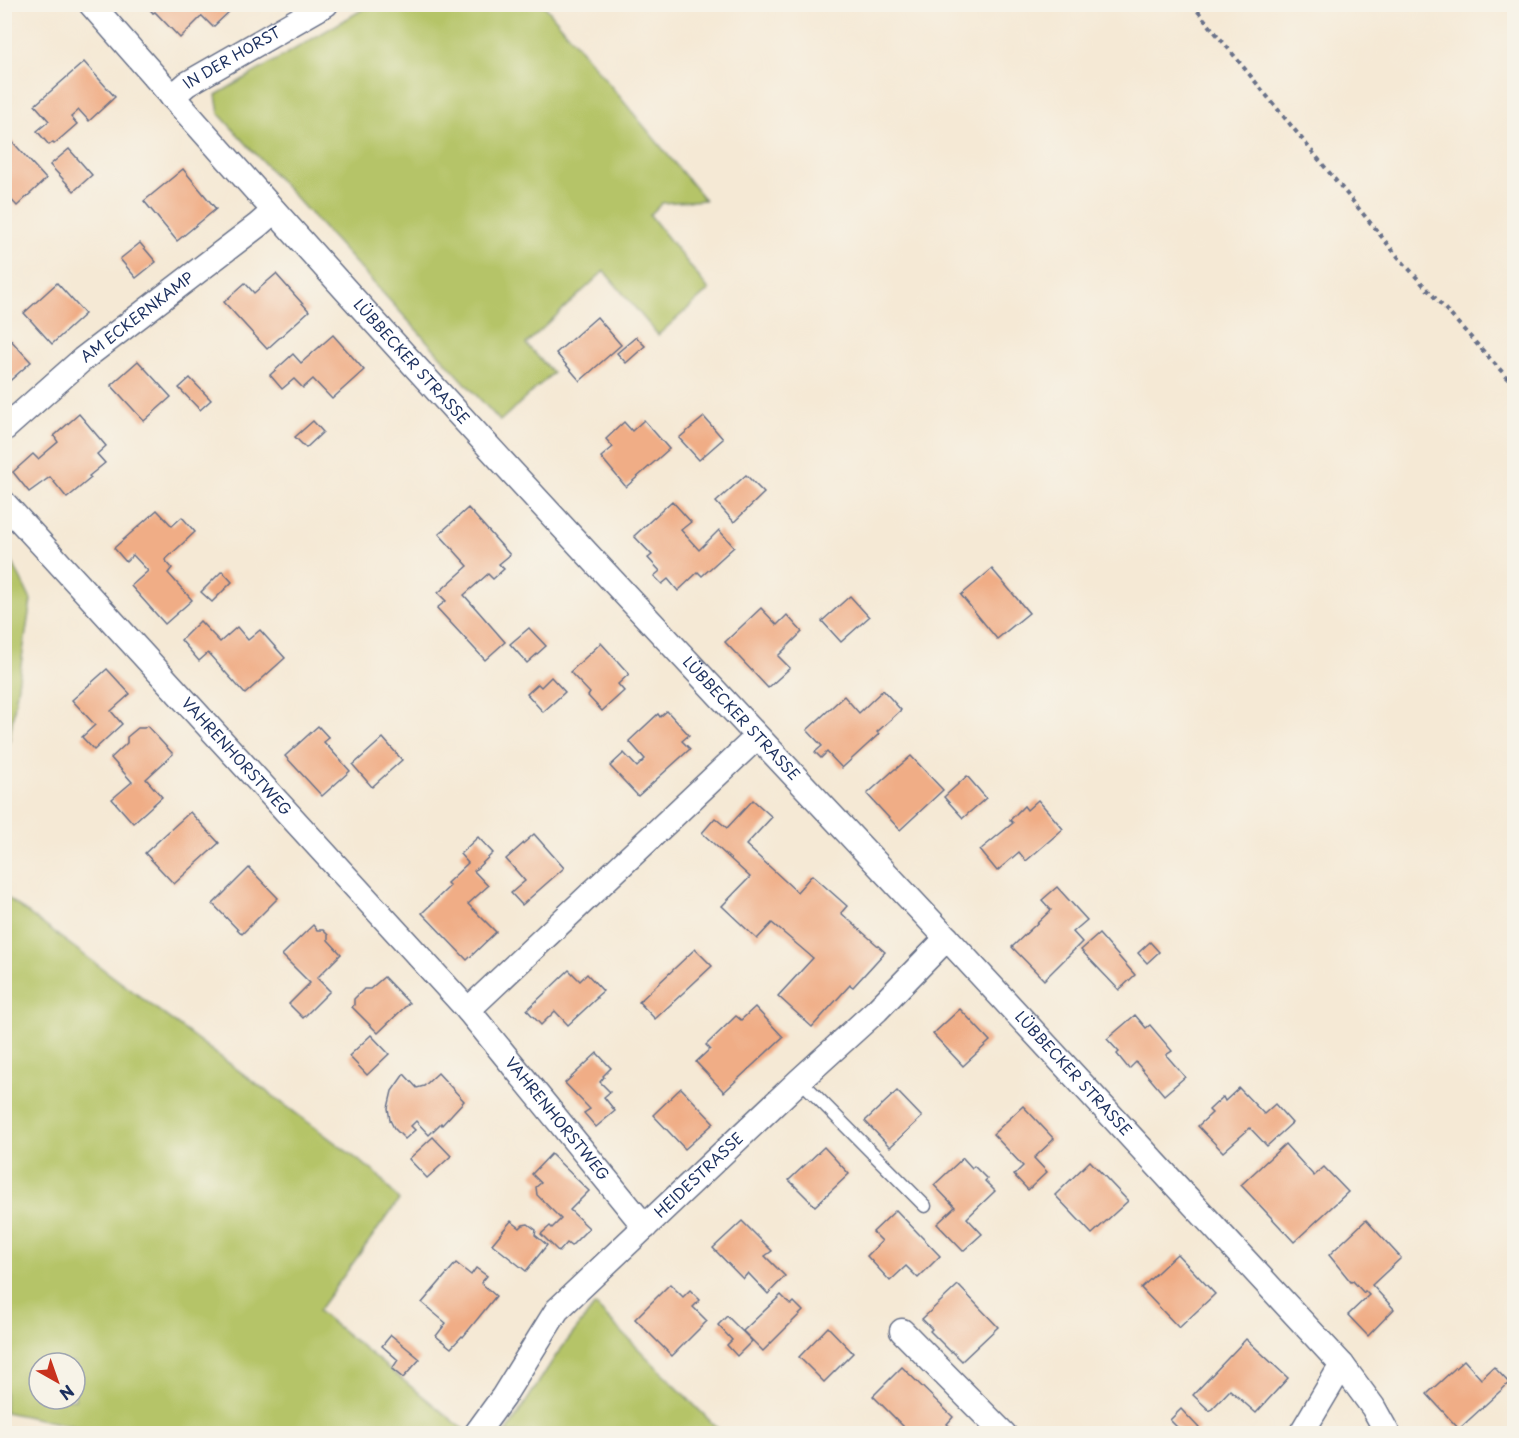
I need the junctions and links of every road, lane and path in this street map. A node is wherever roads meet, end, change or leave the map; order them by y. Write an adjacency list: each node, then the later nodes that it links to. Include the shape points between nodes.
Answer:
1 (91, 4): 4 (street, LÜBBECKER STRASSE)
2 (326, 4): 4 (street, IN DER HORST, via 187,84)
3 (1191, 4): 6 (path, via 1399,258)
4 (172, 97): 5 (street, LÜBBECKER STRASSE)
5 (274, 211): 7 (street, AM ECKERNKAMP, via 83,359); 9 (street, LÜBBECKER STRASSE)
6 (1515, 384)
7 (4, 429)
8 (4, 503): 11 (street, VAHRENHORSTWEG)
9 (757, 737): 10 (street, LÜBBECKER STRASSE); 11 (street)
10 (947, 938): 12 (street, HEIDESTRASSE, via 877,1010); 16 (street, LÜBBECKER STRASSE)
11 (468, 1010): 14 (street, VAHRENHORSTWEG)
12 (800, 1080): 13 (lane); 14 (street, HEIDESTRASSE)
13 (925, 1206)
14 (645, 1227): 17 (street, HEIDESTRASSE, via 557,1310)
15 (902, 1331): 18 (street)
16 (1342, 1365): 19 (street); 20 (street, LÜBBECKER STRASSE)
17 (476, 1434)
18 (1004, 1434)
19 (1301, 1434)
20 (1388, 1434)

